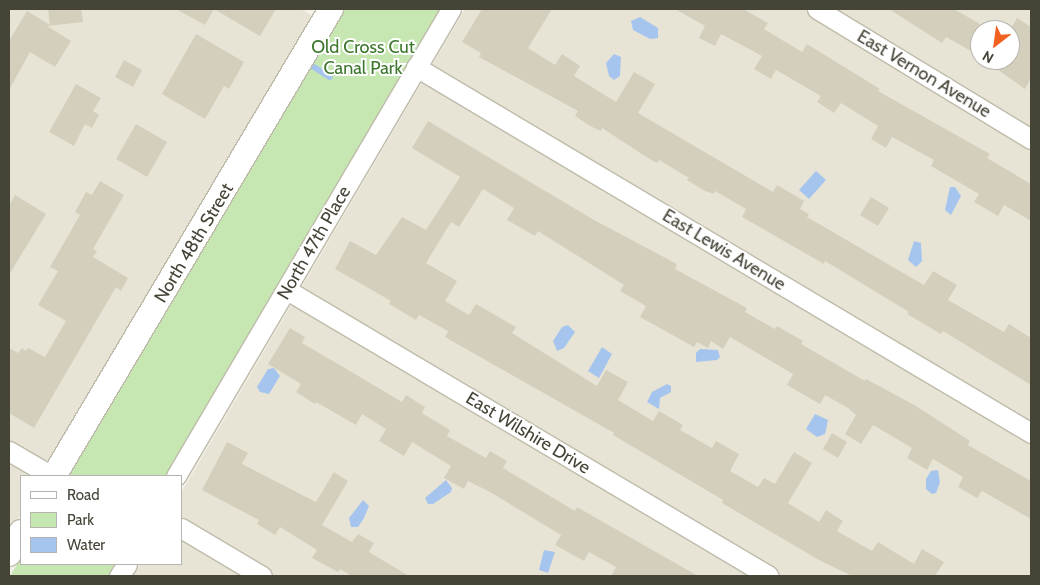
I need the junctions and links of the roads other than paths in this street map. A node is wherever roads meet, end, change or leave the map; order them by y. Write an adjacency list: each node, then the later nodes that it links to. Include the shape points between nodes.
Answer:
1 (331, 9): 10 (street, North 48th Street)
2 (450, 9): 4 (street, North 47th Place)
3 (817, 9): 5 (street, East Vernon Avenue)
4 (416, 67): 6 (street, North 47th Place); 7 (street, East Lewis Avenue)
5 (1031, 138)
6 (287, 290): 11 (street, North 47th Place); 18 (street, East Wilshire Drive)
7 (1031, 433)
8 (9, 451): 9 (street)
9 (51, 475)
10 (54, 475)
11 (177, 475)
12 (182, 529): 17 (street)
13 (20, 534): 14 (street)
14 (9, 554)
15 (126, 565): 16 (street)
16 (119, 576)
17 (262, 576)
18 (769, 576)

